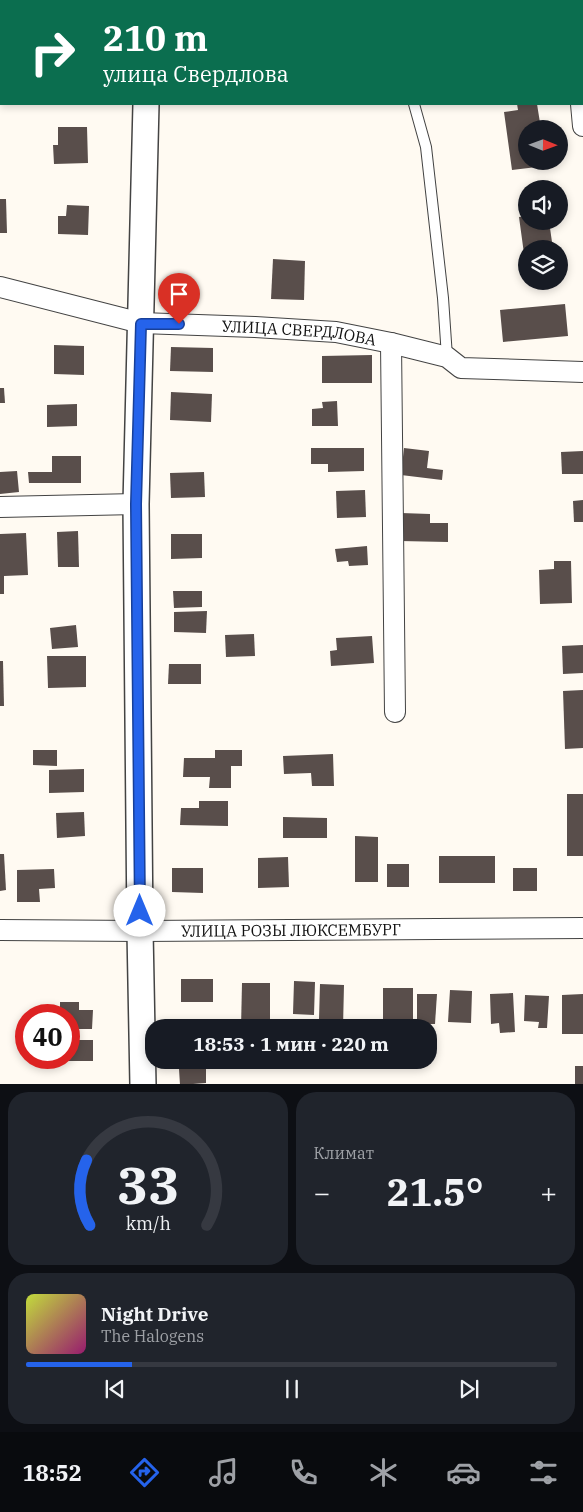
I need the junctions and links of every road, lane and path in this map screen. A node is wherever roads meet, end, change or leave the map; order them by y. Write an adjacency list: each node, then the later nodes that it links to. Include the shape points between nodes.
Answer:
1 (146, 105): 6 (street)
2 (414, 105): 8 (lane, via 426,147 444,298)
3 (581, 105): 4 (street)
4 (583, 126)
5 (0, 287): 6 (street, УЛИЦА СВЕРДЛОВА)
6 (141, 324): 7 (street, УЛИЦА СВЕРДЛОВА, via 336,332); 10 (street)
7 (391, 343): 8 (street, УЛИЦА СВЕРДЛОВА); 12 (street, УЛИЦА СВЕРДЛОВА)
8 (447, 357): 9 (street, УЛИЦА СВЕРДЛОВА, via 461,368)
9 (583, 372)
10 (136, 504): 11 (street); 15 (street)
11 (0, 506)
12 (395, 712)
13 (583, 928): 15 (street, УЛИЦА РОЗЫ ЛЮКСЕМБУРГ)
14 (0, 930): 15 (street, УЛИЦА РОЗЫ ЛЮКСЕМБУРГ)
15 (140, 931): 16 (street)
16 (143, 1084)

